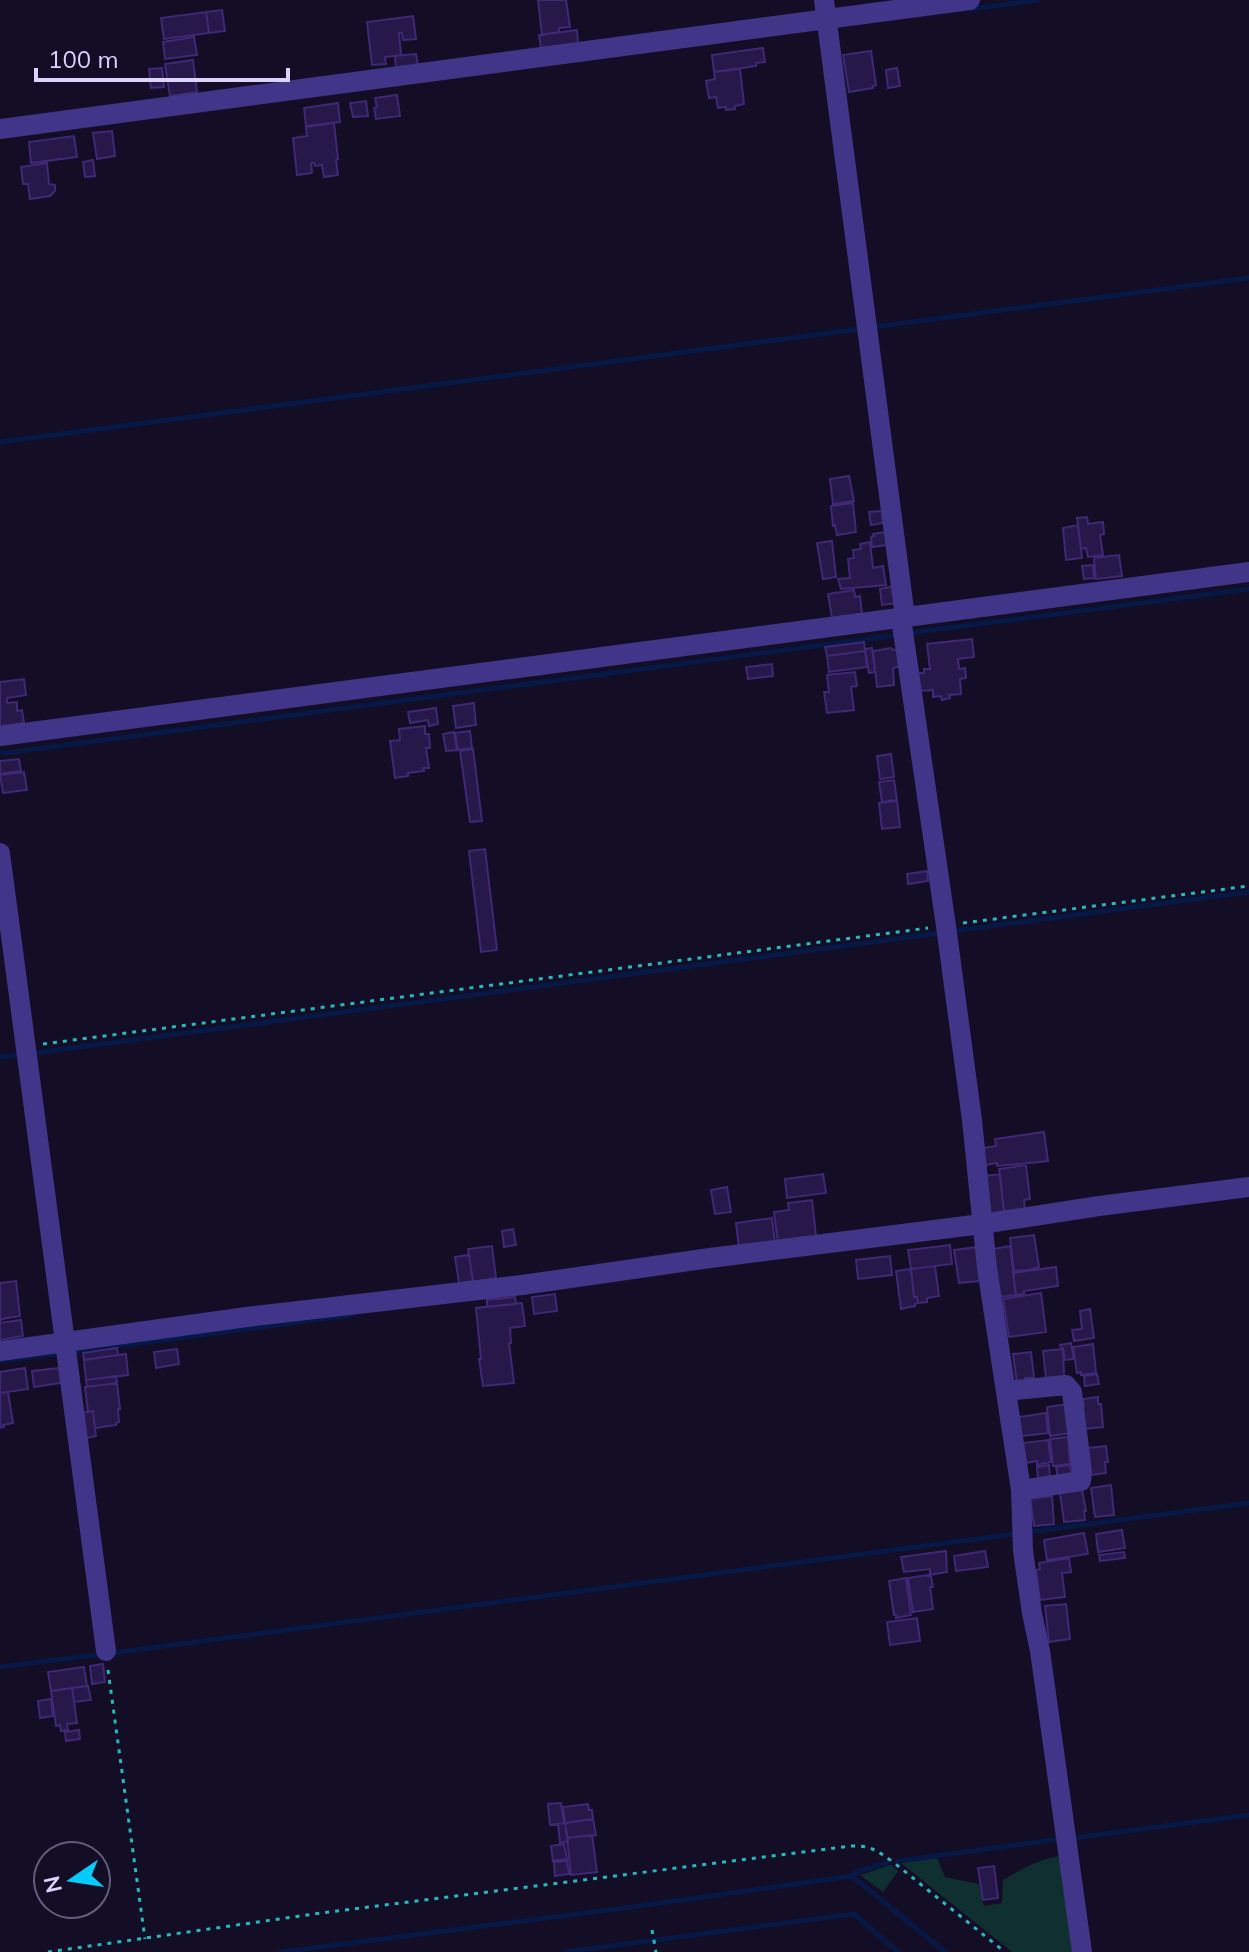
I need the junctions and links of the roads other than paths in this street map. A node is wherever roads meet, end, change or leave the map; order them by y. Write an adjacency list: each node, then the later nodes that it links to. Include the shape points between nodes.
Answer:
1 (970, 0): 2 (street)
2 (825, 9): 3 (street, via 680,40); 5 (street)
3 (0, 129)
4 (1249, 572): 5 (street)
5 (903, 626): 6 (street); 9 (street)
6 (0, 736)
7 (0, 853): 10 (street)
8 (1249, 1187): 9 (street)
9 (982, 1224): 10 (street, via 254,1316); 12 (street)
10 (65, 1349): 11 (street); 14 (street)
11 (0, 1351)
12 (1006, 1391): 13 (street); 13 (street, via 1066,1385 1072,1392 1081,1481)
13 (1021, 1490): 15 (street, via 1023,1551)
14 (106, 1654)
15 (1082, 1952)

